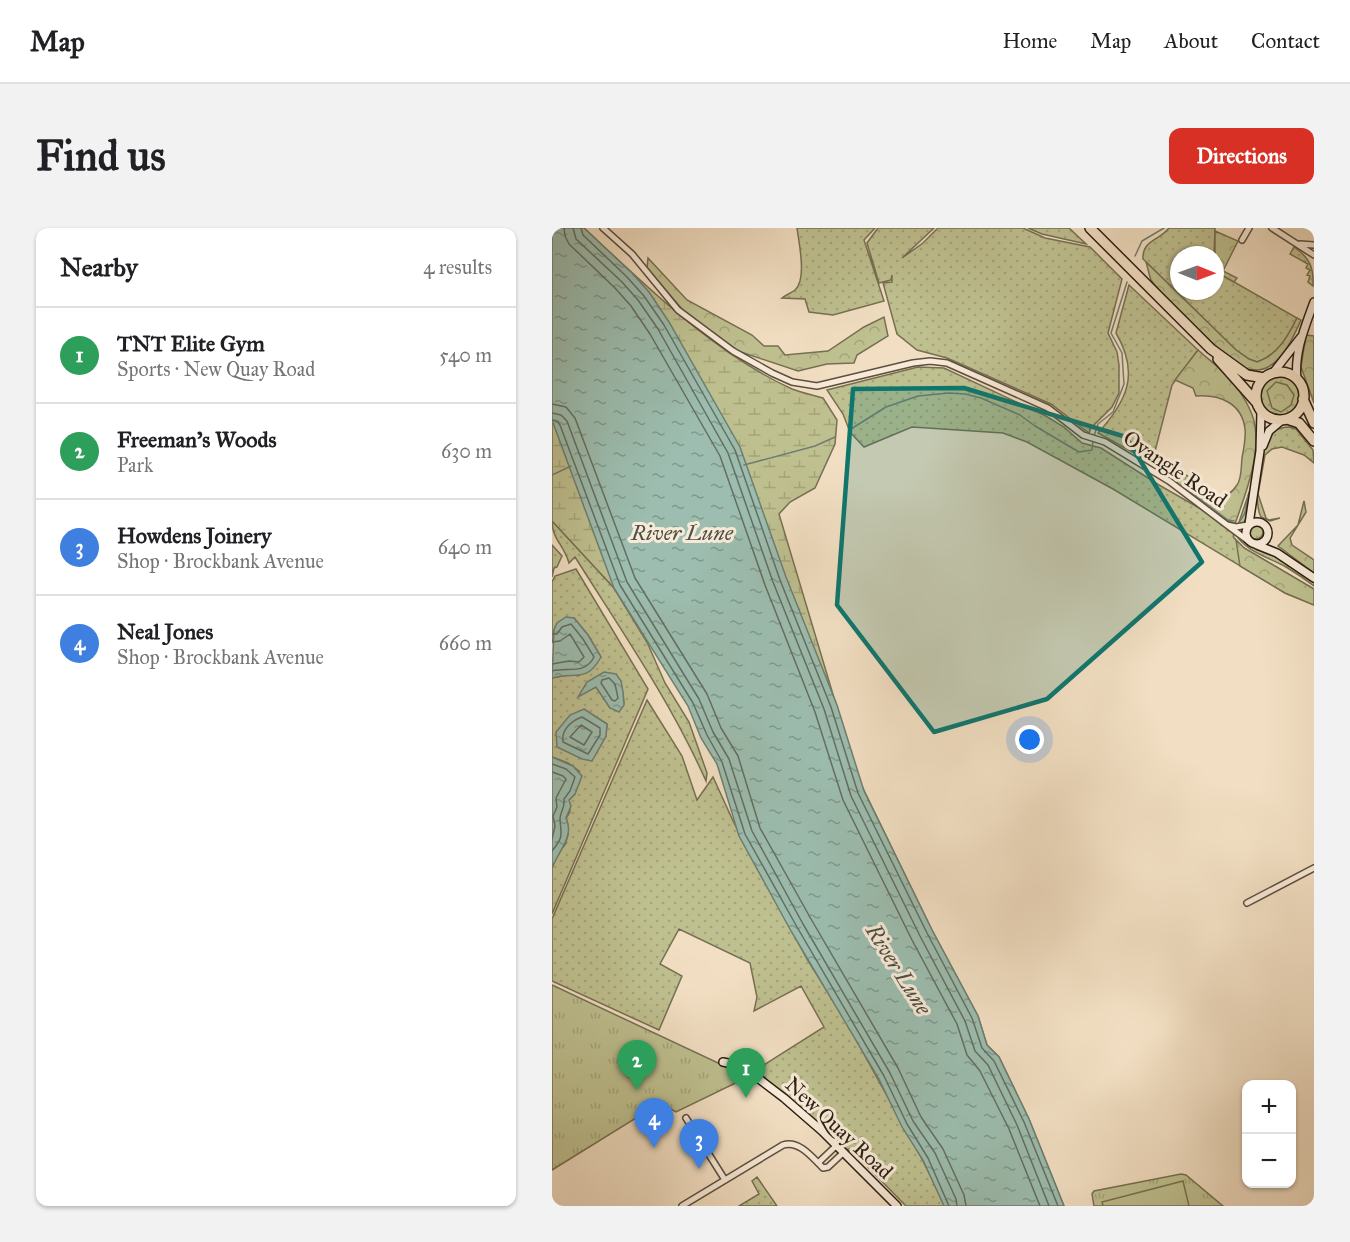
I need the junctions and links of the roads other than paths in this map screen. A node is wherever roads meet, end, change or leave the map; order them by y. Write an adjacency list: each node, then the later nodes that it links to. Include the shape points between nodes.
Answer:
1 (603, 228): 22 (street, Ovangle Road, via 632,254 678,310 733,351 772,373 792,382 817,386 913,363 947,363 1048,408 1086,437 1103,441 1169,481)
2 (1090, 228): 11 (highway)
3 (1249, 228): 5 (street)
4 (1272, 228): 6 (street)
5 (1242, 240)
6 (1300, 244): 7 (street); 8 (street)
7 (1314, 245)
8 (1314, 255)
9 (1314, 302): 10 (main road)
10 (1301, 337): 12 (main road); 13 (main road)
11 (1211, 349): 12 (highway, via 1248,375); 15 (highway)
12 (1268, 376): 13 (highway, via 1285,373); 15 (highway, via 1257,390)
13 (1297, 380): 14 (highway)
14 (1304, 399): 16 (highway, via 1298,411); 17 (highway)
15 (1259, 407): 16 (highway, via 1270,418); 19 (main road)
16 (1285, 420): 18 (highway, via 1299,423); 19 (main road, via 1269,431)
17 (1314, 423)
18 (1314, 441)
19 (1260, 451): 20 (main road)
20 (1254, 493): 21 (main road); 23 (main road)
21 (1262, 523): 23 (main road); 24 (main road)
22 (1227, 525): 23 (street, Ovangle Road); 25 (street, Ovangle Road)
23 (1249, 525): 25 (main road, via 1245,531)
24 (1268, 535): 26 (main road); 27 (main road)
25 (1247, 540): 26 (main road)
26 (1256, 544): 27 (main road)
27 (1277, 553): 28 (main road)
28 (1314, 578)
29 (1314, 868): 30 (street)
30 (1247, 903)
31 (723, 1062): 33 (main road, New Quay Road, via 742,1066 761,1079)
32 (686, 1118): 36 (street)
33 (837, 1145): 34 (main road, New Quay Road); 35 (street)
34 (844, 1152): 35 (street, via 828,1167); 38 (main road, New Quay Road)
35 (818, 1163): 36 (street, via 792,1142)
36 (725, 1180): 37 (street)
37 (682, 1206)
38 (897, 1206)

